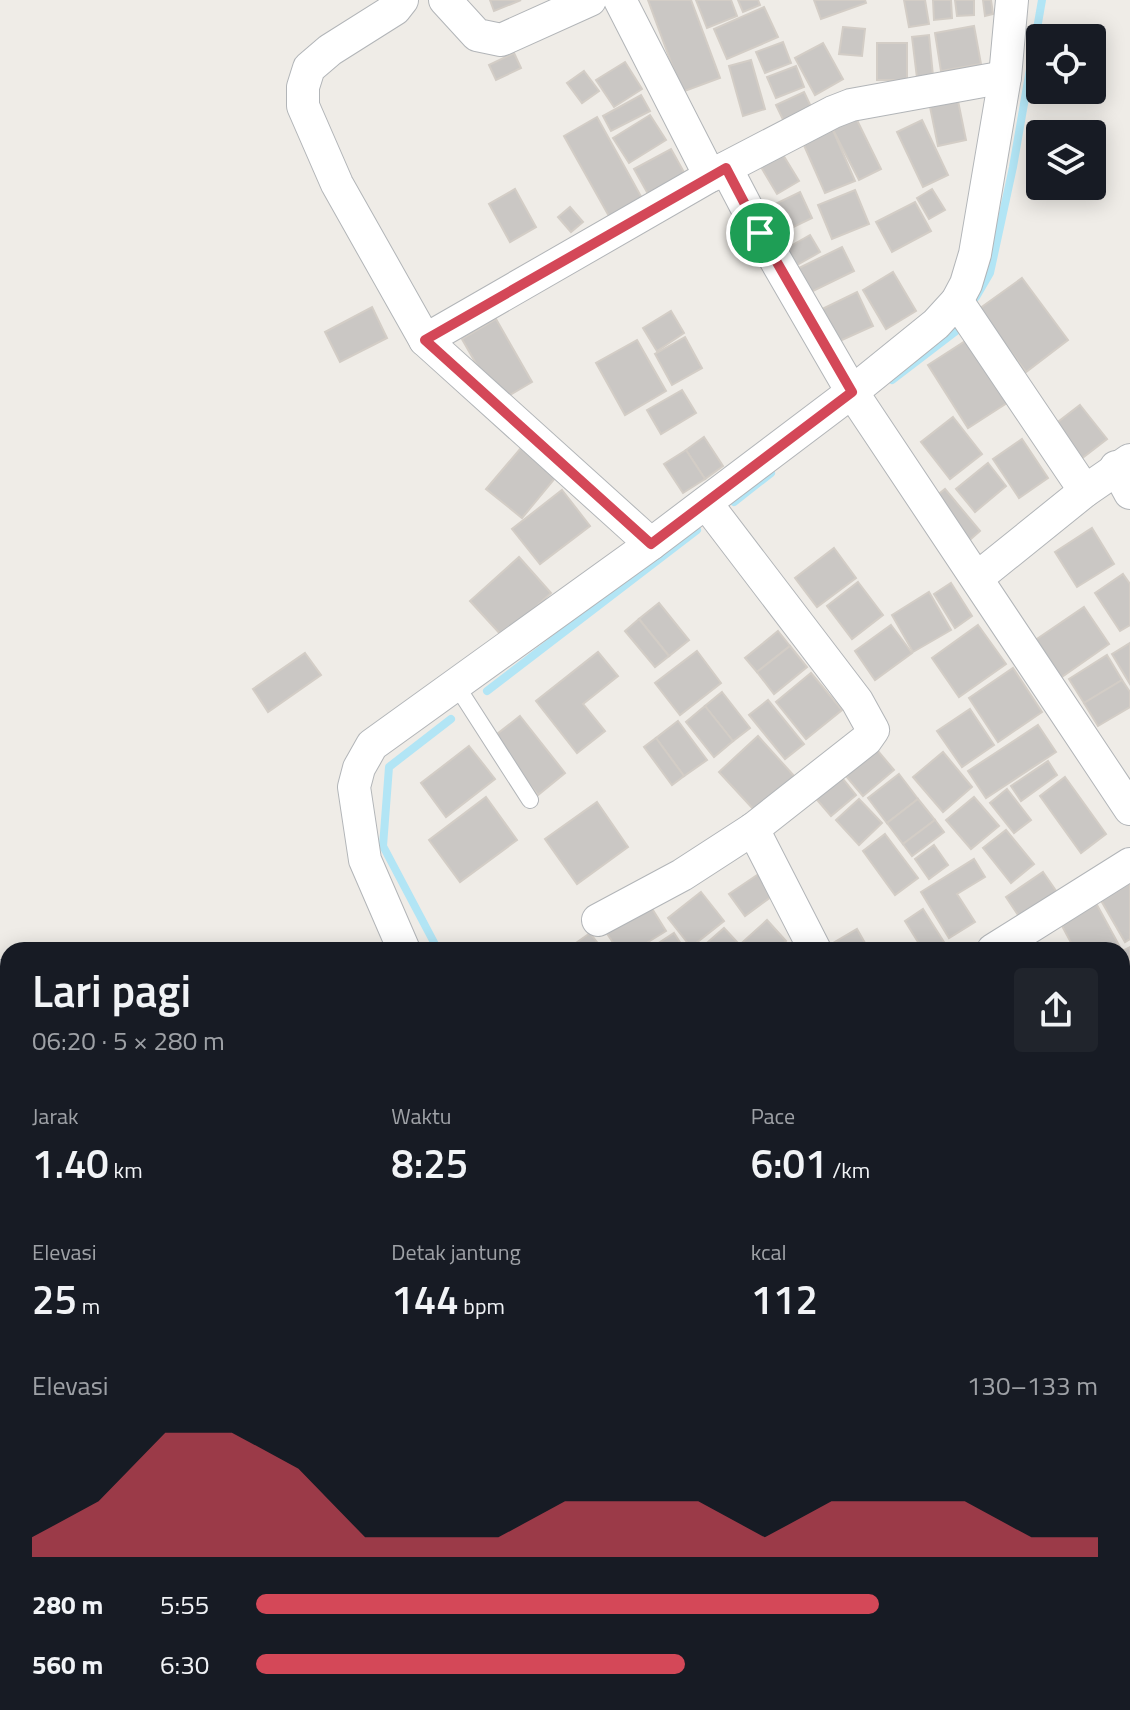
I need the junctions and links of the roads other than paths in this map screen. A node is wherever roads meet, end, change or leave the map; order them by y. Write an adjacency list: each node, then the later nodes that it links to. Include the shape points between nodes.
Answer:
1 (402, 0): 9 (street, via 309,68 303,106 337,184)
2 (445, 0): 3 (street, via 477,35 501,40)
3 (590, 0)
4 (620, 0): 7 (street)
5 (1012, 0): 6 (street)
6 (1005, 77): 7 (street, via 851,105); 8 (street, via 975,254)
7 (718, 172): 9 (street); 10 (street, via 760,233)
8 (957, 301): 10 (street); 12 (street)
9 (425, 340): 14 (street)
10 (852, 392): 13 (street); 15 (street)
11 (1125, 473): 12 (street)
12 (1085, 491): 15 (street)
13 (706, 503): 14 (street); 19 (street, via 857,701 873,730)
14 (651, 544): 16 (street)
15 (977, 578): 18 (street)
16 (456, 685): 17 (lane); 22 (street, via 372,745 354,787 365,860)
17 (530, 800)
18 (1130, 809)
19 (753, 829): 21 (street); 23 (street)
20 (1130, 864): 24 (street)
21 (598, 920)
22 (401, 942)
23 (811, 942)
24 (1006, 942)

